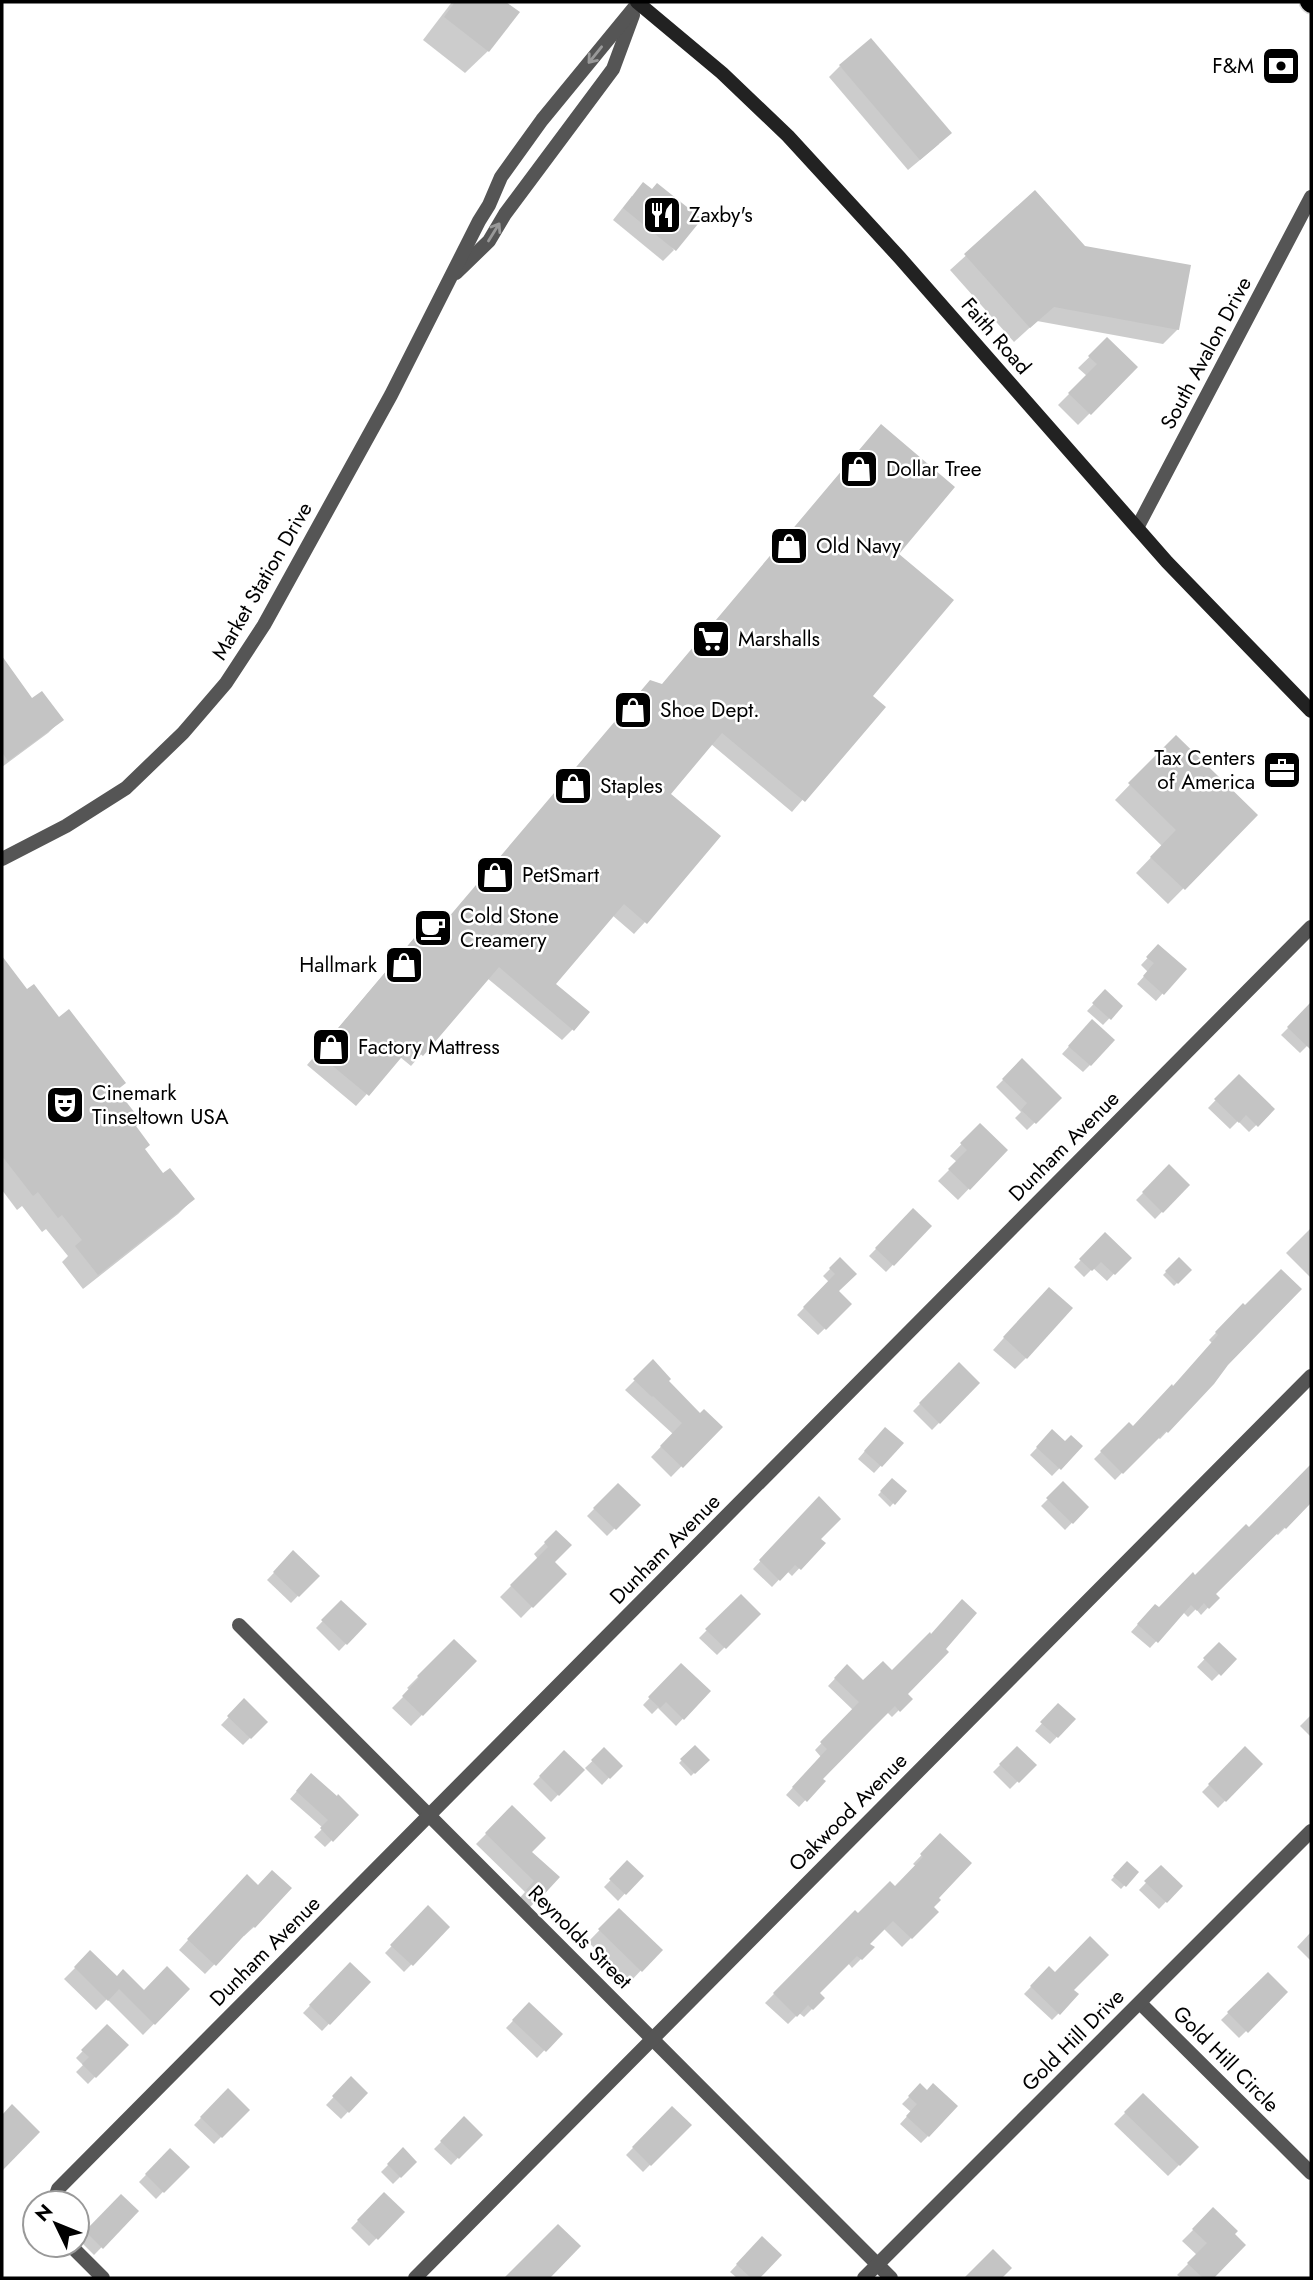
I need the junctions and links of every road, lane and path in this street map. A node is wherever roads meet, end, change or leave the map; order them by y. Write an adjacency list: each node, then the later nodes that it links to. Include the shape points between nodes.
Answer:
1 (638, 2): 3 (street, Market Station Drive, one-way to 3, via 500,177); 3 (street, Market Station Drive, one-way to 1, via 489,241 613,69); 4 (main road, Faith Road, via 745,94 812,161)
2 (1311, 197): 4 (street, South Avalon Drive)
3 (448, 281): 6 (street, Market Station Drive, via 391,396 264,625 226,682 183,733 126,788)
4 (1137, 528): 5 (main road, Faith Road)
5 (1311, 711)
6 (2, 859)
7 (1311, 927): 10 (street, Dunham Avenue)
8 (1311, 1376): 13 (street, Oakwood Avenue)
9 (239, 1625): 10 (street, Reynolds Street)
10 (429, 1815): 13 (street, Reynolds Street); 15 (street, Dunham Avenue)
11 (1311, 1831): 12 (street, Gold Hill Drive)
12 (1140, 2003): 14 (street, Gold Hill Circle); 17 (street, Gold Hill Drive)
13 (651, 2039): 17 (street, Reynolds Street); 19 (street, Oakwood Avenue)
14 (1311, 2173)
15 (58, 2189)
16 (84, 2259): 18 (street)
17 (877, 2265): 20 (street, Gold Hill Drive); 21 (street, Reynolds Street)
18 (103, 2278)
19 (415, 2278)
20 (864, 2278)
21 (891, 2278)

